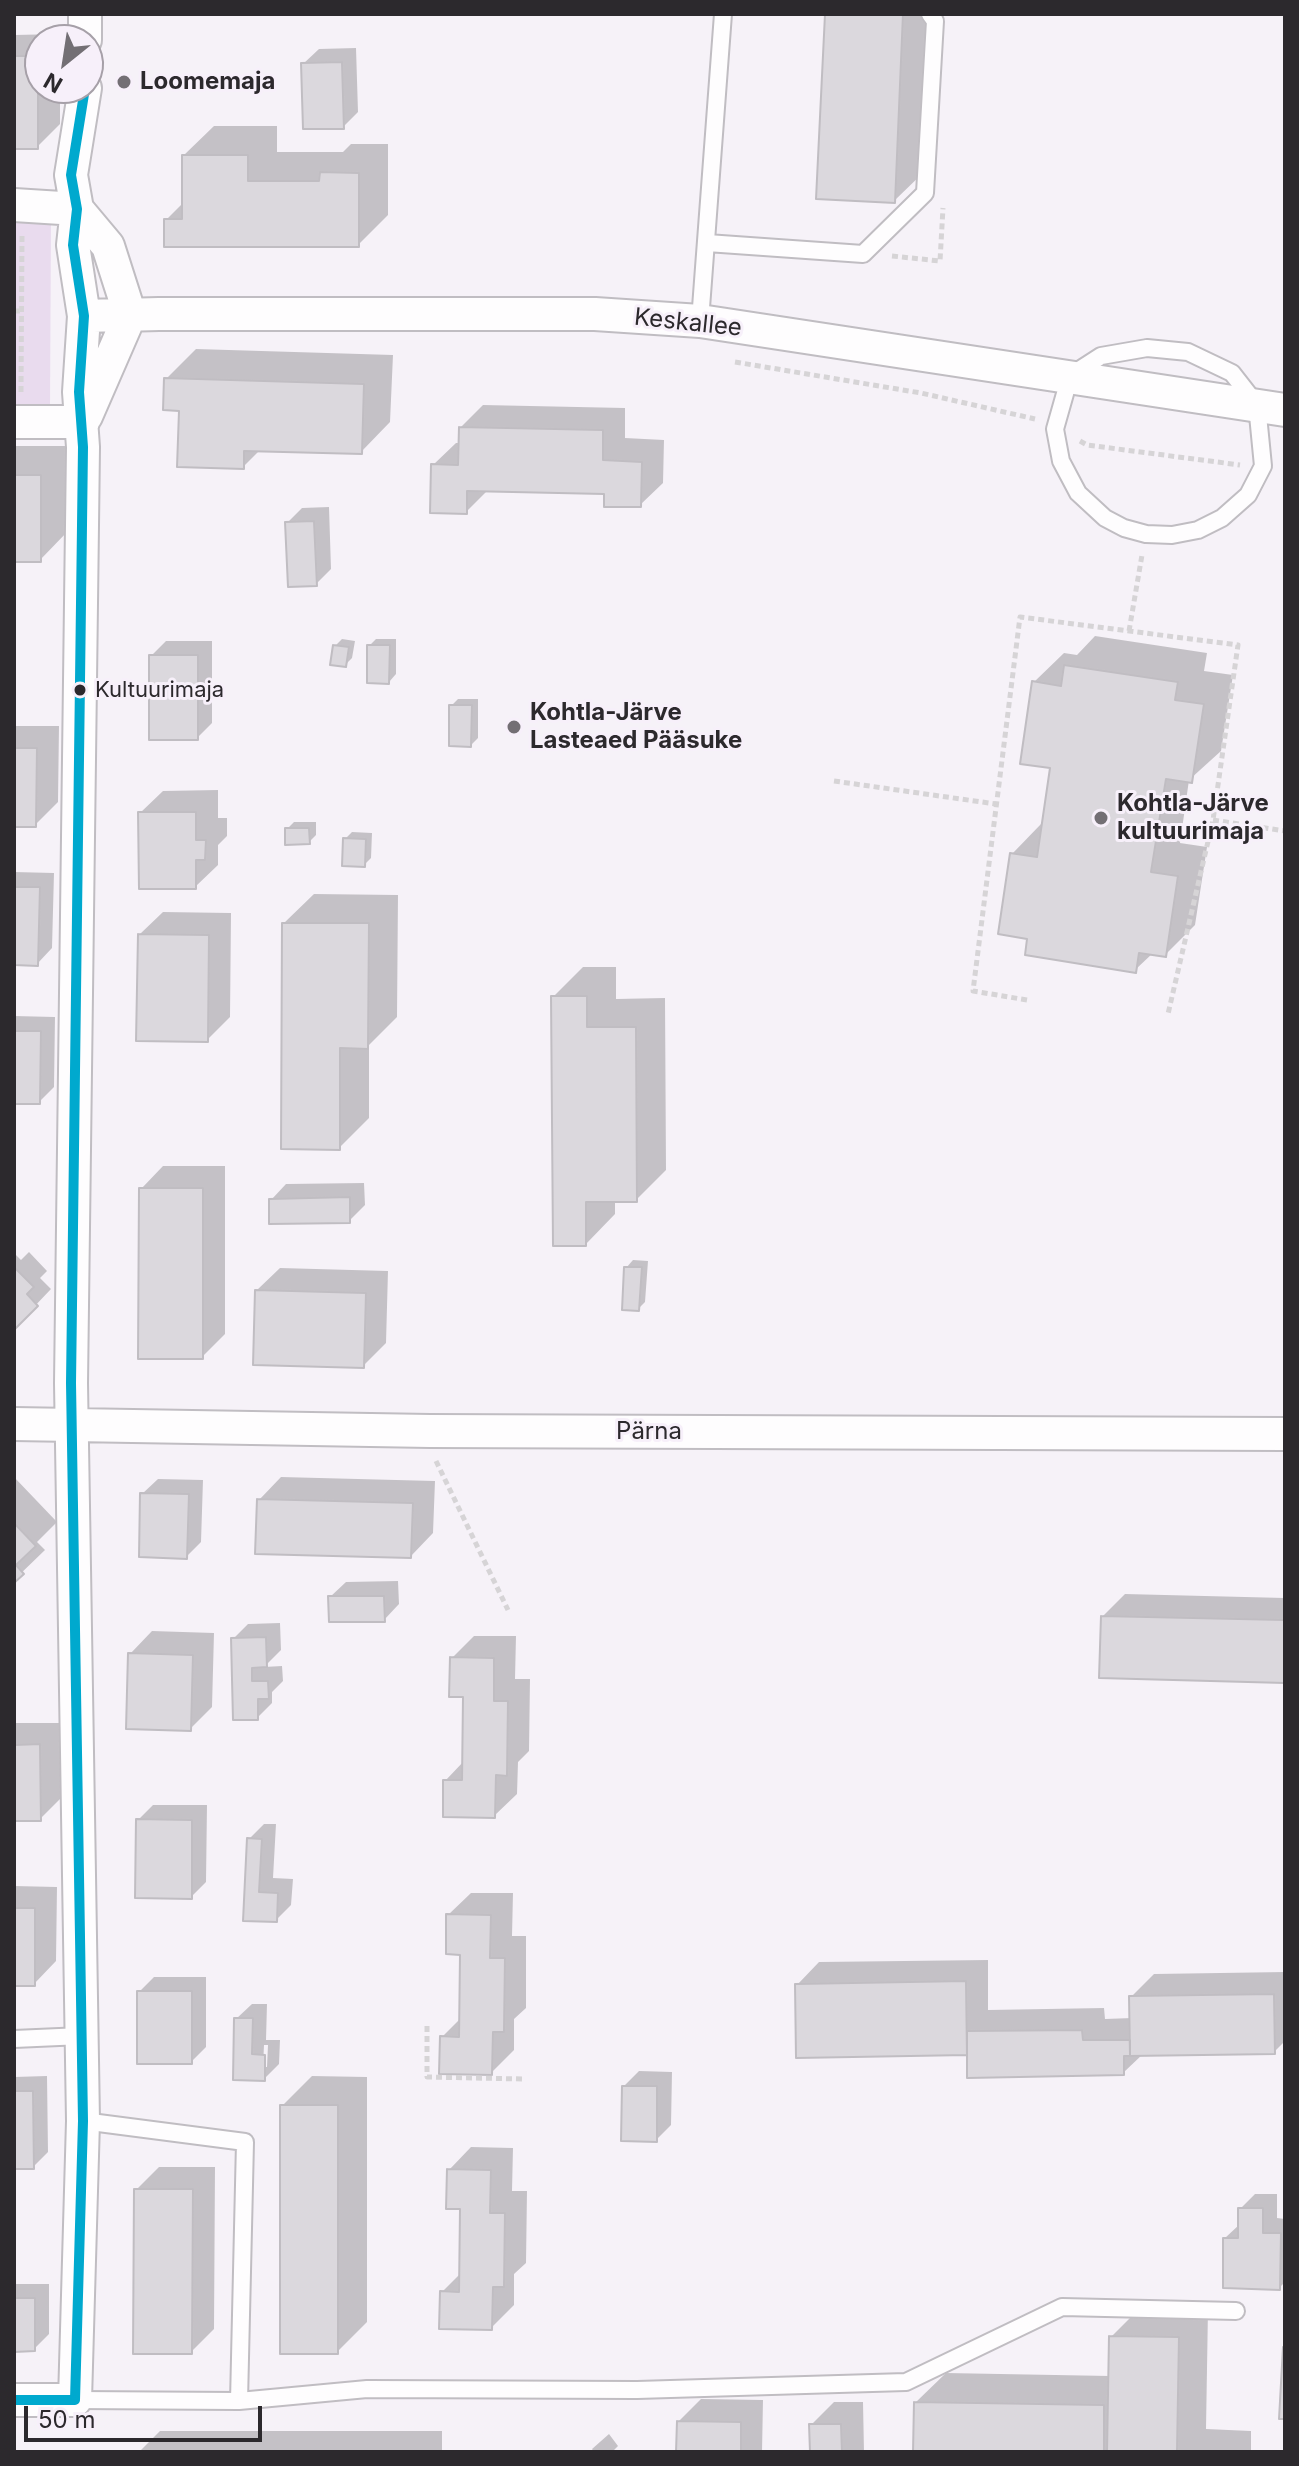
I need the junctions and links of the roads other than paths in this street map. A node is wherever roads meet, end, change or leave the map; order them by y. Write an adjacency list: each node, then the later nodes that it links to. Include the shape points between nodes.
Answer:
1 (723, 14): 6 (lane)
2 (930, 14): 6 (lane, via 935,21 925,193 863,254)
3 (82, 104): 4 (street, via 71,175)
4 (77, 209): 5 (street); 7 (street, via 108,246); 8 (street, via 73,245)
5 (18, 212)
6 (707, 243): 9 (lane)
7 (130, 315): 8 (street, Keskallee); 9 (street, Keskallee, via 595,314); 13 (street)
8 (84, 316): 13 (street, via 79,392)
9 (700, 321): 10 (street, Keskallee)
10 (1070, 376): 11 (street, Keskallee); 11 (lane, via 1101,356 1147,348 1188,352 1232,373); 11 (lane, via 1055,429 1061,461 1078,493 1105,518 1146,534 1198,530 1248,495 1263,466)
11 (1271, 408)
12 (17, 414): 13 (street)
13 (83, 422): 15 (street)
14 (14, 1424): 15 (street, Pärna)
15 (73, 1425): 16 (street, Pärna); 17 (street)
16 (1285, 1434)
17 (82, 2036): 18 (lane); 19 (street)
18 (14, 2039)
19 (83, 2121): 22 (street); 23 (lane, via 245,2142)
20 (1236, 2311): 23 (lane, via 1062,2307 906,2382 637,2390 367,2389)
21 (14, 2400): 22 (street)
22 (75, 2400): 23 (lane)
23 (239, 2401)

